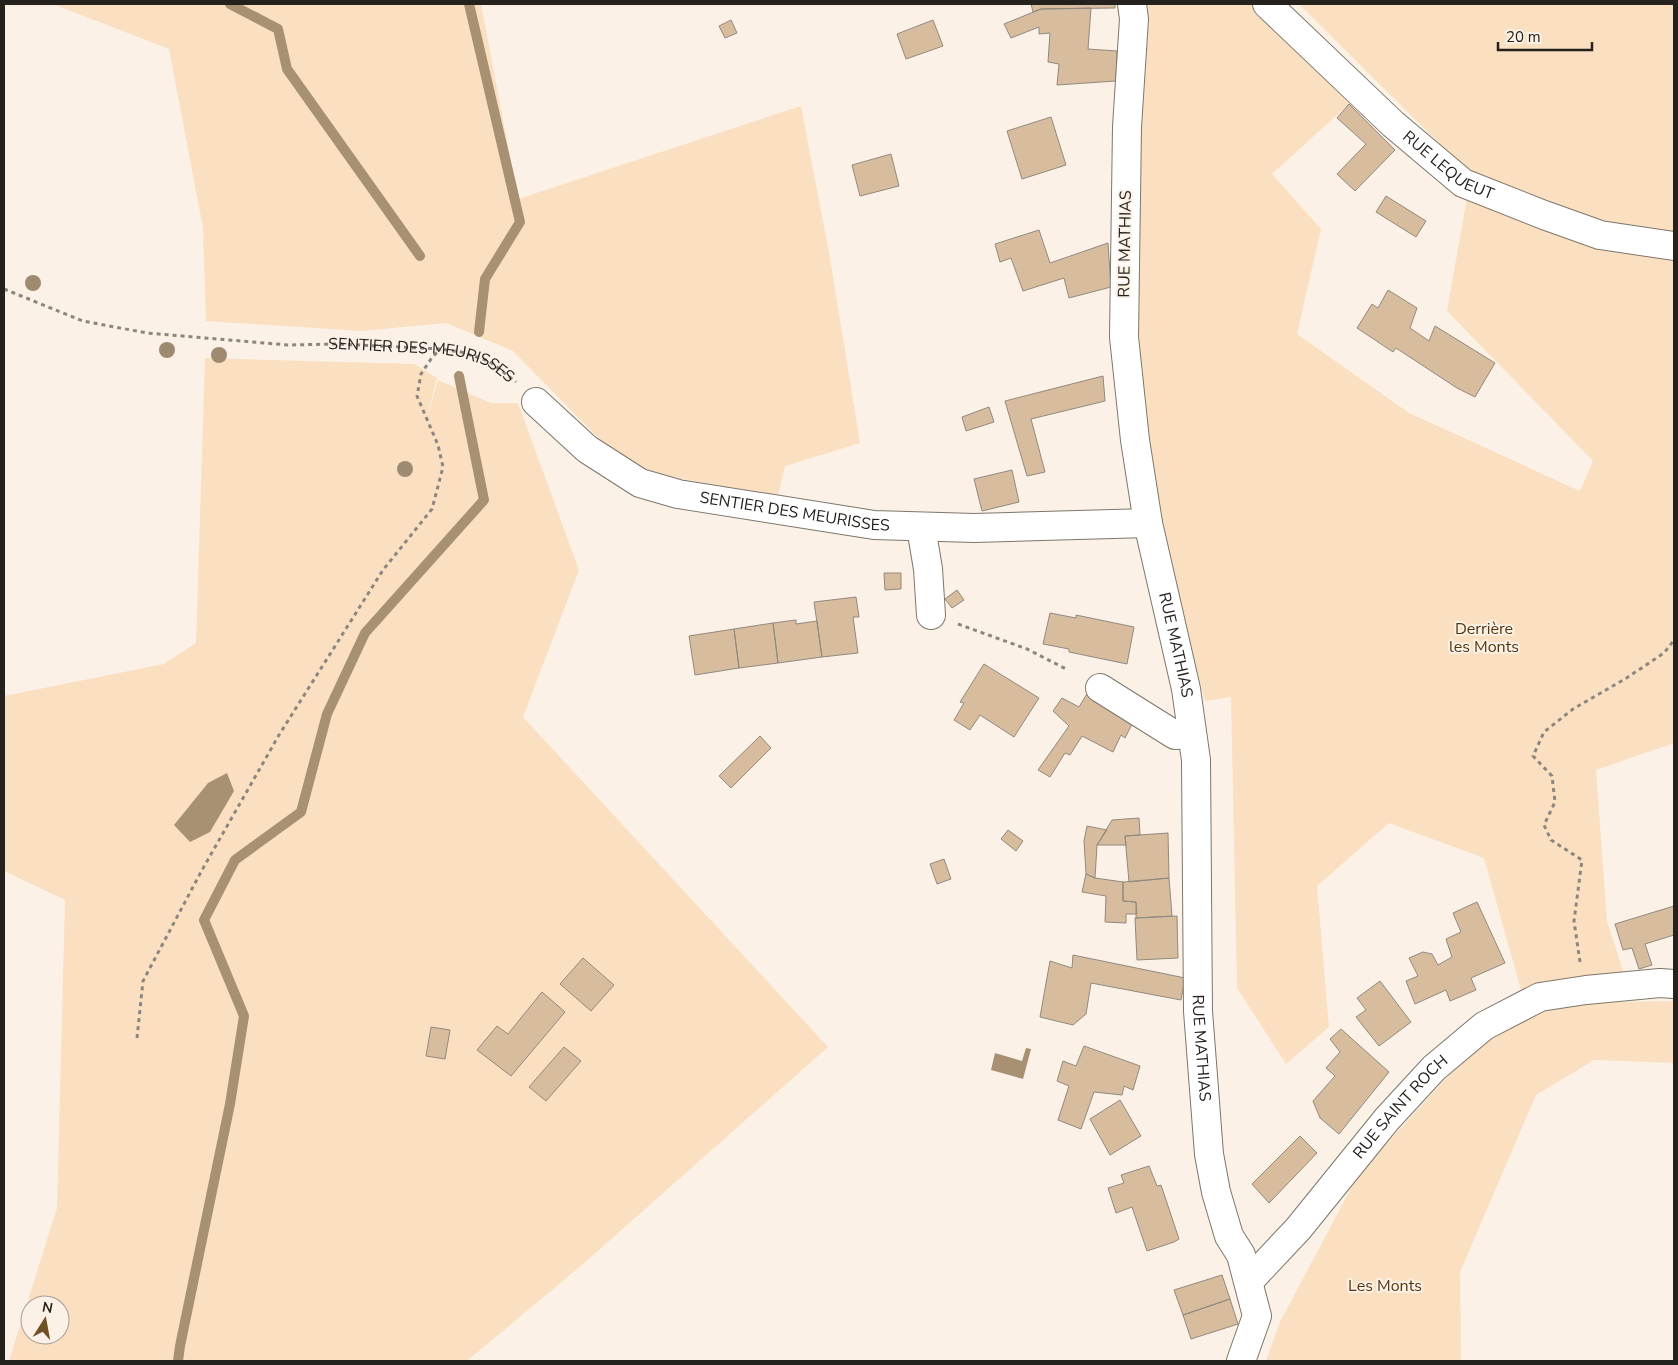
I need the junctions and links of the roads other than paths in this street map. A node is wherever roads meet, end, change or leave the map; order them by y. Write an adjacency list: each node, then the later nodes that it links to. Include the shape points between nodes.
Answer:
1 (1132, 4): 5 (street, RUE MATHIAS, via 1124,337)
2 (1267, 4): 3 (street, RUE LEQUEUT, via 1393,124 1463,183 1600,235)
3 (1674, 246)
4 (536, 402): 6 (street, SENTIER DES MEURISSES, via 587,449 640,483 678,494 864,524)
5 (1148, 523): 6 (street, SENTIER DES MEURISSES); 9 (street, RUE MATHIAS, via 1186,689)
6 (921, 527): 7 (street)
7 (931, 614)
8 (1100, 688): 9 (street, via 1175,735)
9 (1192, 734): 11 (street, RUE MATHIAS, via 1196,760 1198,1011 1209,1154 1229,1236 1241,1255)
10 (1674, 984): 11 (street, RUE SAINT ROCH, via 1586,990 1540,997 1484,1026 1434,1068 1387,1119 1298,1229)
11 (1249, 1281): 12 (street, via 1257,1316)
12 (1241, 1361)

